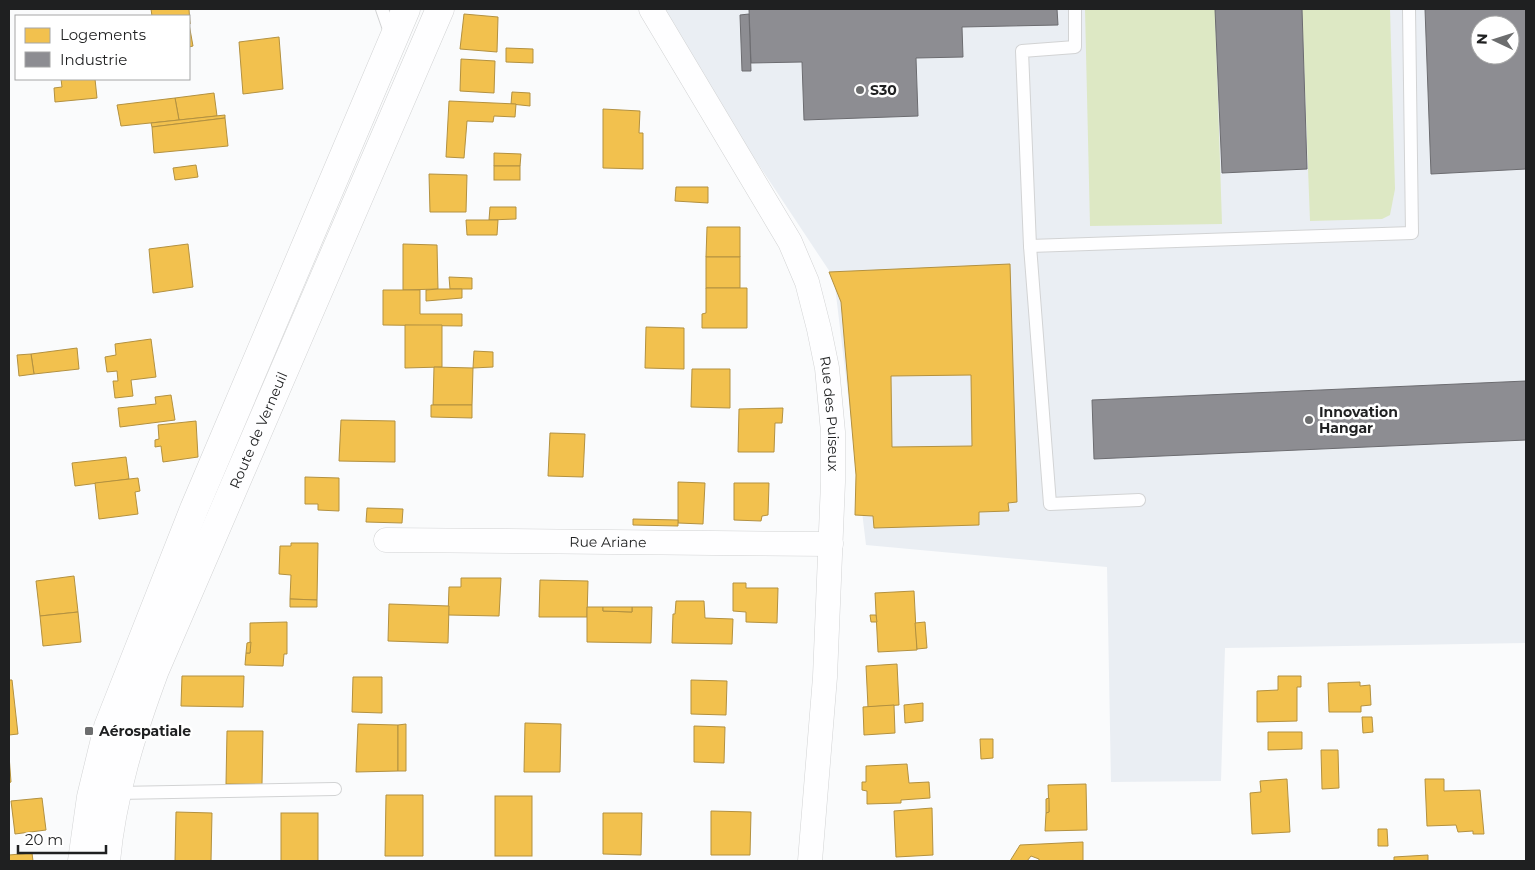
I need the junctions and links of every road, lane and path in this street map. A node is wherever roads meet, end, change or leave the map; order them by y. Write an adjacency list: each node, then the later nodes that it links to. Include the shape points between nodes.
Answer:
1 (382, 9): 7 (lane)
2 (406, 9): 7 (main road, Route de Verneuil)
3 (440, 9): 13 (main road, Route de Verneuil, via 155,670 138,715)
4 (652, 9): 11 (street, Rue des Puiseux, via 768,202 807,282 827,368 833,432)
5 (1075, 9): 8 (lane, via 1076,48 1022,51)
6 (1409, 9): 8 (lane, via 1412,233)
7 (393, 41): 14 (main road, Route de Verneuil, via 194,509 108,726 91,797)
8 (1030, 246): 9 (lane, via 1050,504)
9 (1138, 500)
10 (386, 540): 11 (street, Rue Ariane)
11 (831, 544): 16 (street, Rue des Puiseux, via 825,677)
12 (335, 789): 13 (lane)
13 (117, 793): 15 (main road, Route de Verneuil)
14 (82, 861)
15 (106, 861)
16 (810, 861)

